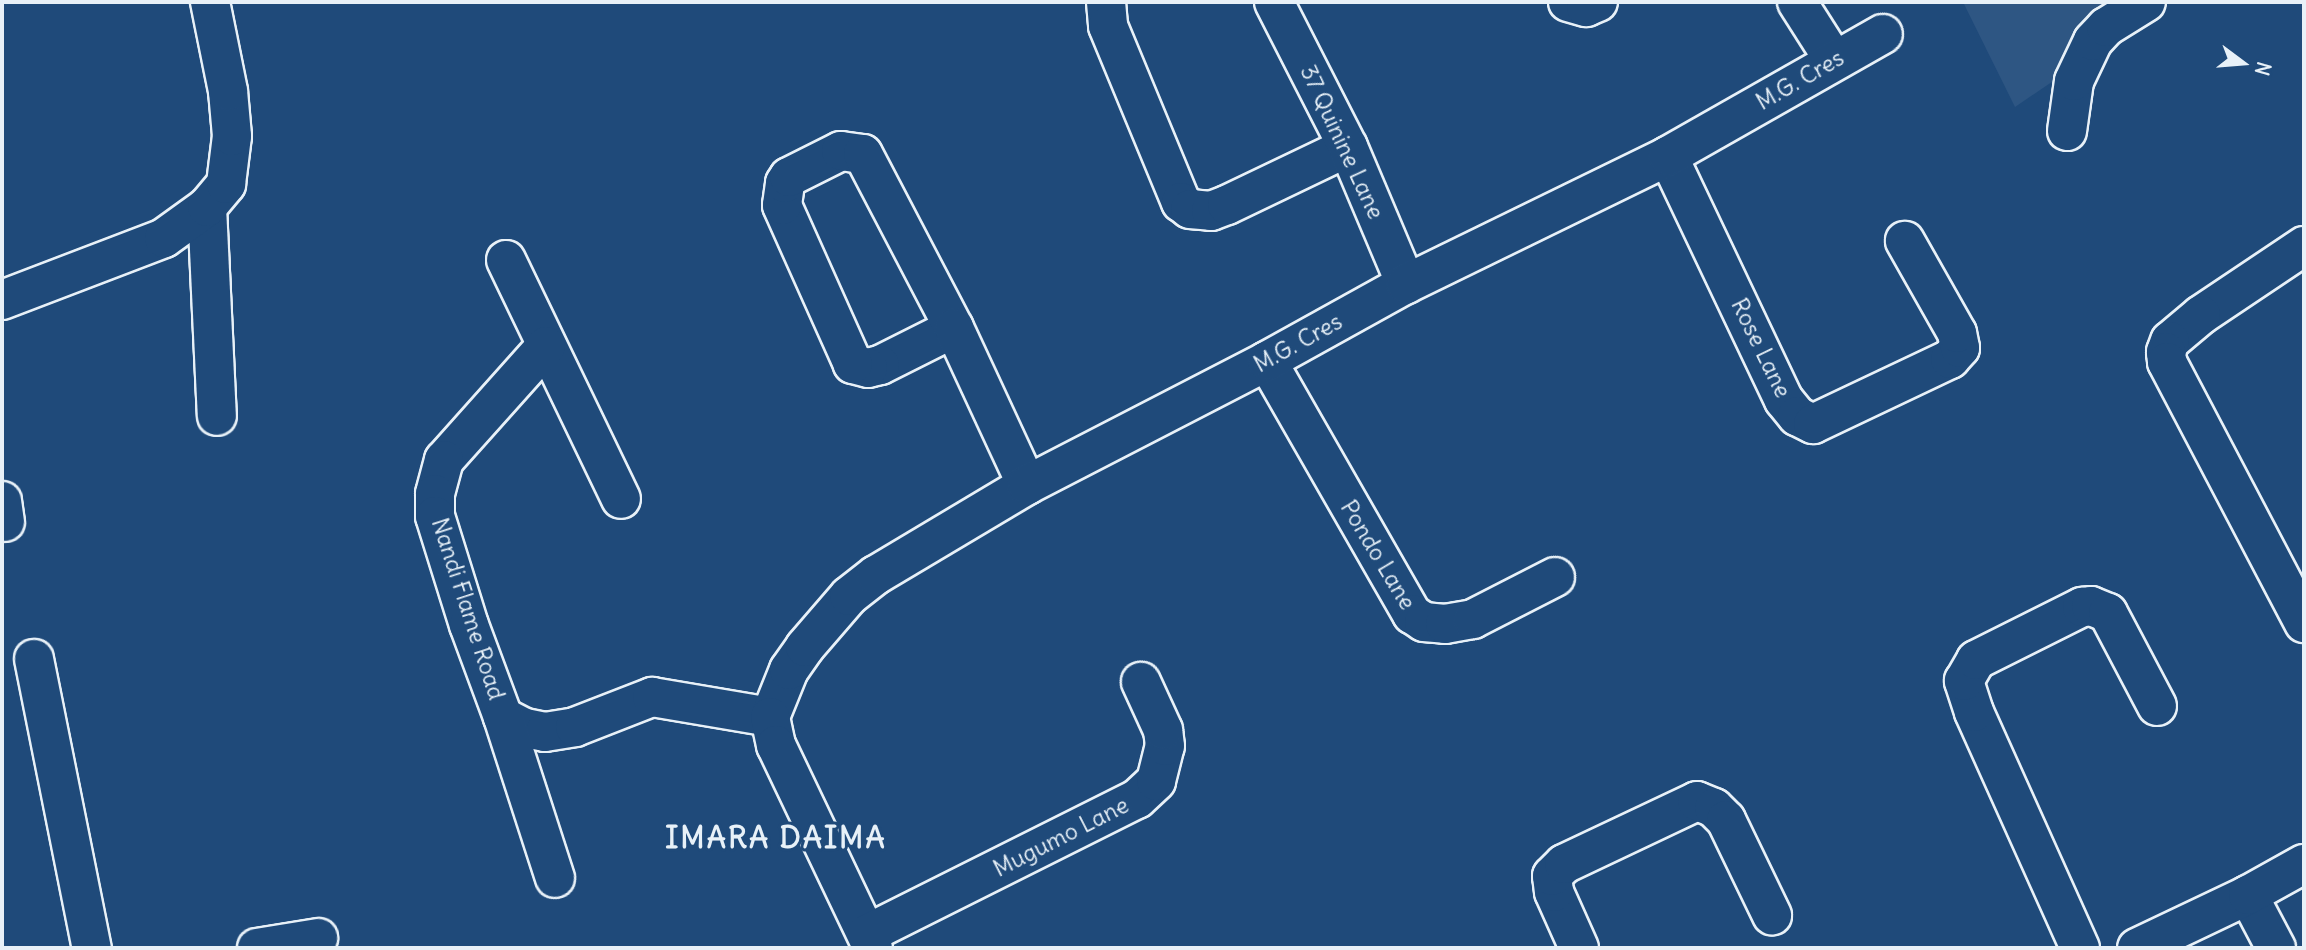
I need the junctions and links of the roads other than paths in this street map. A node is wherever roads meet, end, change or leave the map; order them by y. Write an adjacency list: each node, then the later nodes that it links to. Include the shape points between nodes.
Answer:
1 (210, 2): 13 (street, via 232,135 226,184)
2 (1106, 2): 11 (street, via 1108,26 1172,183 1190,209 1211,211)
3 (1273, 2): 11 (street, 37 Quinine Lane)
4 (1568, 2): 5 (street, via 1586,7)
5 (1598, 2)
6 (1797, 2): 9 (street)
7 (2146, 2): 10 (street, via 2106,27 2093,41 2074,81)
8 (1883, 34): 9 (street, M.G. Cres)
9 (1834, 60): 12 (street, M.G. Cres)
10 (2067, 131)
11 (1348, 147): 17 (street, 37 Quinine Lane)
12 (1668, 156): 14 (street, Rose Lane, via 1784,400 1797,416 1813,424 1950,359 1960,348 1957,333); 17 (street, M.G. Cres)
13 (207, 207): 18 (street, via 164,238); 22 (street)
14 (1905, 241)
15 (2304, 246): 26 (street, via 2201,316 2170,341 2166,352 2167,362)
16 (506, 260): 20 (street)
17 (1406, 284): 21 (street, M.G. Cres)
18 (2, 300)
19 (954, 328): 19 (street, via 863,153 841,151 789,177 782,205 853,364 880,365); 23 (street)
20 (546, 346): 24 (street); 30 (street, Nandi Flame Road, via 444,460 435,494 436,516 465,613)
21 (1267, 361): 23 (street, M.G. Cres); 25 (street, Pondo Lane, via 1412,614 1424,622 1445,624 1473,619)
22 (217, 416)
23 (1027, 485): 31 (street, M.G. Cres, via 876,575 849,596 789,670)
24 (621, 499)
25 (1555, 577)
26 (2300, 605)
27 (34, 659): 38 (street)
28 (1141, 681): 37 (street, Mugumo Lane, via 1163,730 1165,746 1156,781 1137,799)
29 (2157, 706): 41 (street, via 2108,613 2091,606 1976,660 1964,681)
30 (503, 717): 31 (street, Nandi Flame Road, via 525,729 545,732 575,727 652,697); 33 (street)
31 (771, 717): 37 (street, via 776,746)
32 (2304, 864): 34 (street)
33 (555, 878)
34 (2248, 895): 42 (street); 43 (street)
35 (1772, 915): 40 (street, via 1726,820 1714,808 1697,802 1564,864 1552,876 1554,892)
36 (318, 938): 39 (street)
37 (870, 941)
38 (92, 948)
39 (257, 948)
40 (1579, 948)
41 (2080, 948)
42 (2137, 948)
43 (2276, 948)

